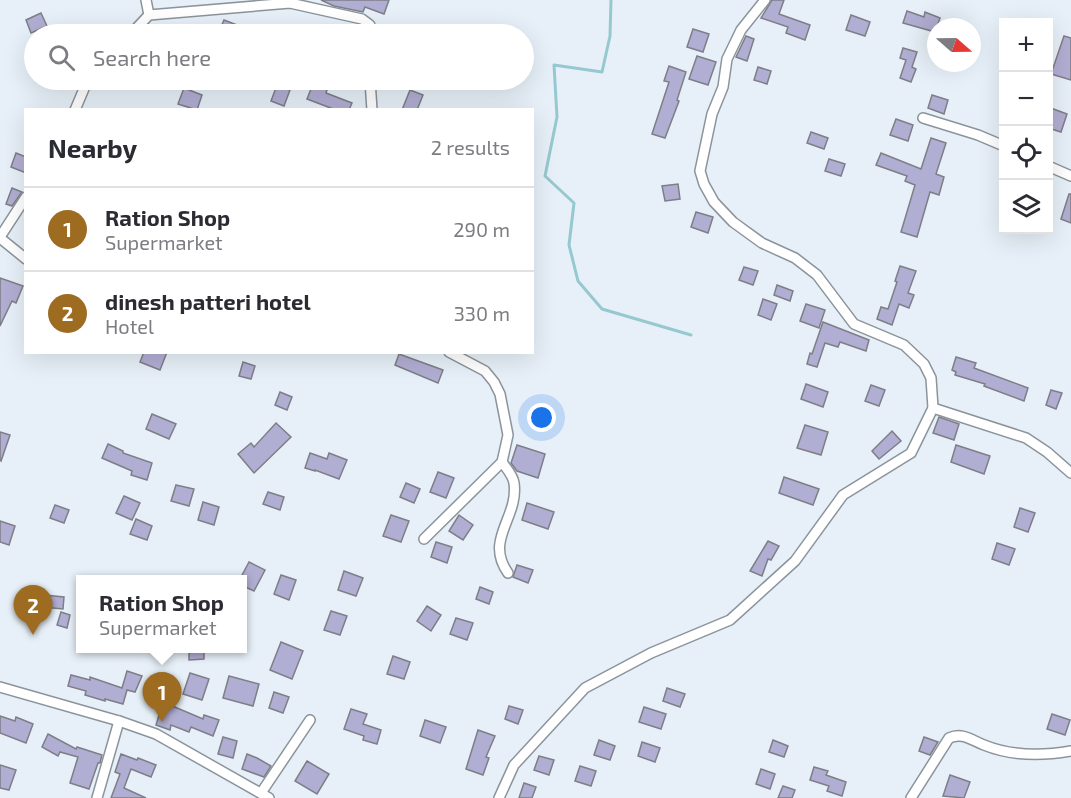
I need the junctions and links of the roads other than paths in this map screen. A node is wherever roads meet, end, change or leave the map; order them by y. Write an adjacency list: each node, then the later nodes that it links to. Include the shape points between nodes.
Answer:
1 (146, 0): 3 (street)
2 (765, 0): 18 (street, via 741,30 727,59 700,171 704,184 733,222 817,275 854,324 904,345 924,364 931,378)
3 (149, 15): 4 (street); 5 (street, via 290,3 362,19)
4 (140, 24)
5 (369, 24)
6 (83, 90): 8 (street)
7 (371, 90): 9 (street)
8 (76, 108)
9 (372, 108)
10 (923, 118): 11 (street)
11 (999, 144)
12 (1053, 168): 13 (street)
13 (1071, 176)
14 (24, 200): 15 (street)
15 (0, 238): 16 (street)
16 (24, 257)
17 (453, 354): 19 (street, via 485,371 500,394 508,435)
18 (933, 408): 20 (street, via 1026,438); 29 (street, via 911,453 843,495 795,561 730,620 651,653 585,688 514,765)
19 (502, 462): 21 (street); 22 (street, via 514,483 509,519 501,532 498,553)
20 (1071, 473)
21 (424, 539)
22 (508, 573)
23 (0, 687): 25 (street)
24 (310, 720): 27 (street)
25 (119, 721): 27 (street, via 156,735); 28 (street)
26 (1071, 751): 30 (street, via 1006,752 956,735 949,738)
27 (265, 796)
28 (97, 798)
29 (499, 798)
30 (911, 798)

